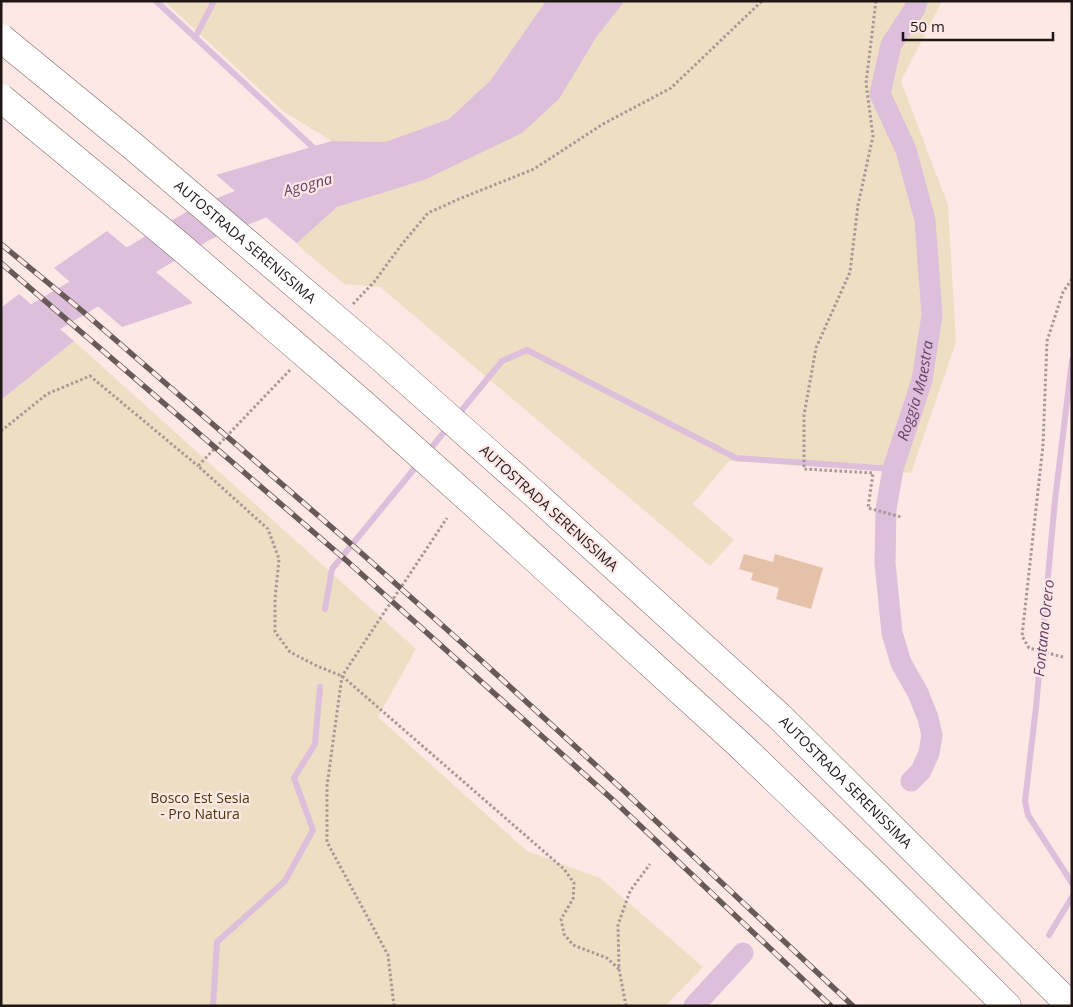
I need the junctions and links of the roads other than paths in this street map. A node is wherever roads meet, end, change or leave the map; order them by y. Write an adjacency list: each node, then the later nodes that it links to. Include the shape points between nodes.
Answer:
1 (1, 38): 4 (highway, AUTOSTRADA SERENISSIMA, bridge, via 361,340 537,496 779,716)
2 (1, 98): 3 (highway, bridge, via 181,247 506,531 741,746)
3 (1007, 1006)
4 (1071, 1006)

